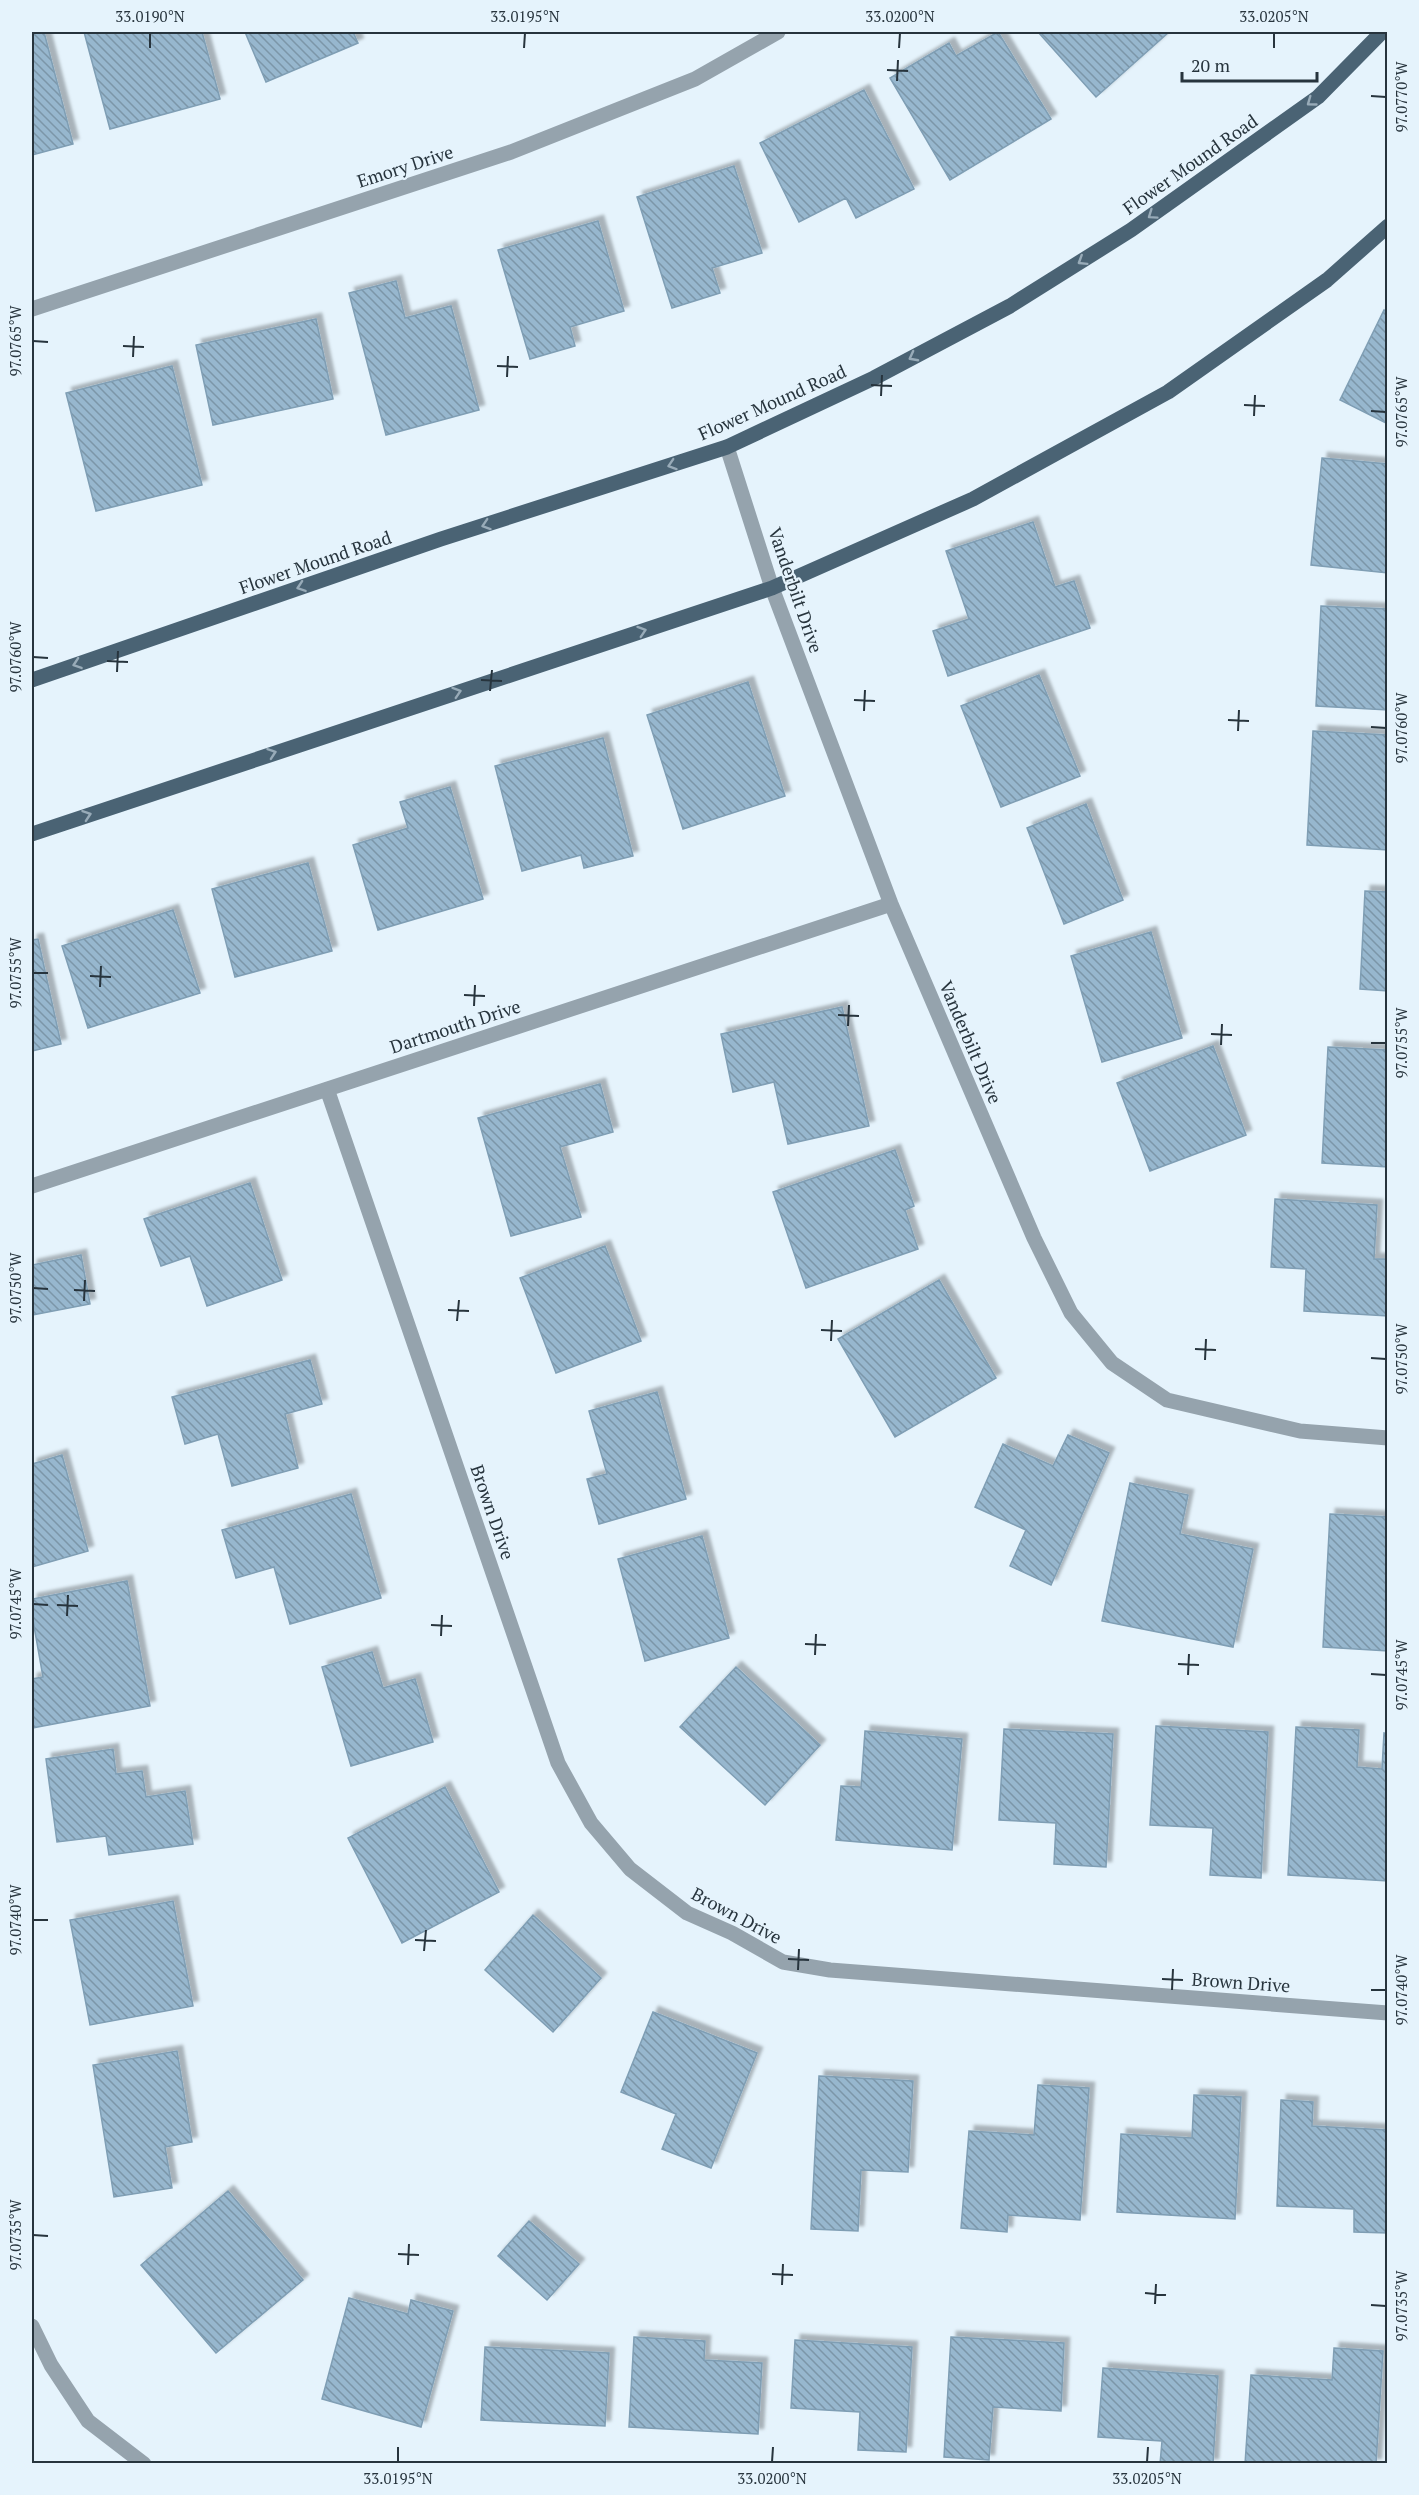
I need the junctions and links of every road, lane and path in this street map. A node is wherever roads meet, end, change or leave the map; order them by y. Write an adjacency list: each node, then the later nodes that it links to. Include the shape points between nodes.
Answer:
1 (778, 32): 4 (street, Emory Drive, via 695,79 511,152)
2 (1382, 32): 5 (main road, Flower Mound Road, one-way to 5, via 1318,97 1131,230 1010,306 874,378)
3 (1388, 226): 6 (main road, via 1327,280 1168,392 973,499)
4 (32, 309)
5 (727, 447): 6 (street, Vanderbilt Drive); 7 (main road, Flower Mound Road, one-way to 7, via 441,539)
6 (772, 588): 8 (main road, one-way to 6); 9 (street, Vanderbilt Drive)
7 (32, 680)
8 (32, 834)
9 (891, 904): 10 (street, Dartmouth Drive); 12 (street, Vanderbilt Drive, via 1034,1238 1071,1313 1112,1363 1167,1400 1300,1431)
10 (327, 1089): 11 (street, Dartmouth Drive); 13 (street, Brown Drive, via 558,1763 591,1823 630,1869 687,1913 783,1962 830,1970)
11 (32, 1186)
12 (1388, 1438)
13 (1388, 2013)
14 (32, 2326): 15 (street, via 51,2365 88,2421)
15 (144, 2463)

